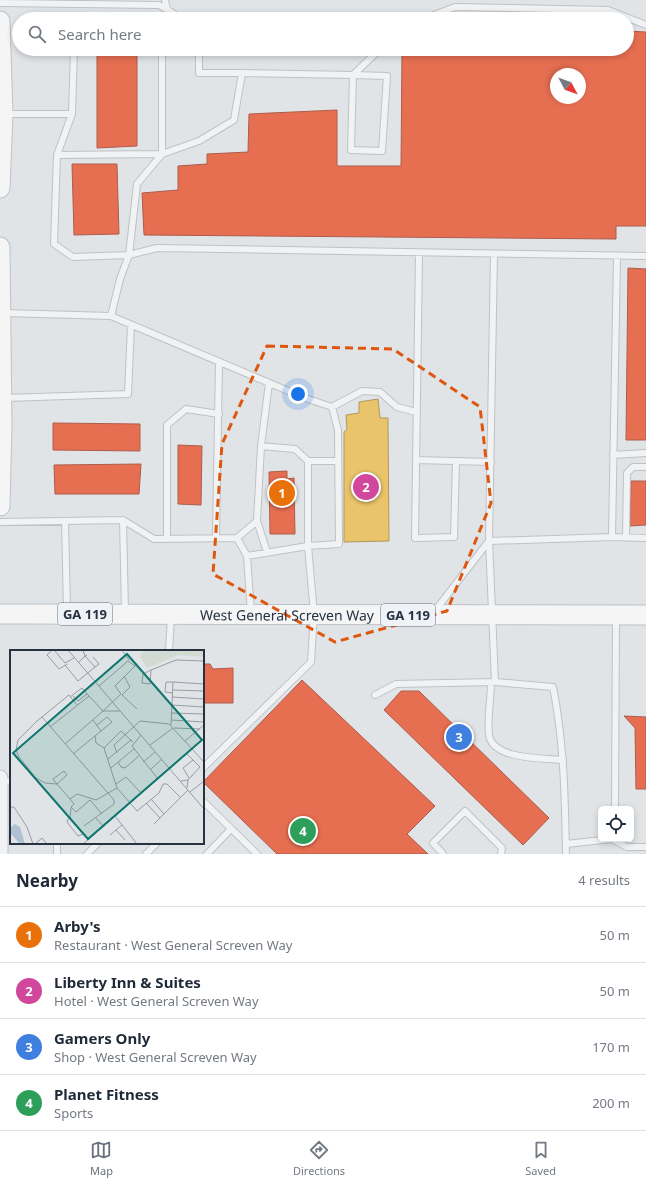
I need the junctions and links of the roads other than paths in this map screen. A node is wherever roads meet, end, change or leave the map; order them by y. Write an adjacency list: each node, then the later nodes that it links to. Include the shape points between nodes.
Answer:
1 (165, 0): 4 (lane)
2 (42, 2): 3 (lane); 4 (lane, via 159,5)
3 (0, 3)
4 (167, 9): 5 (lane)
5 (170, 12)
6 (442, 12): 7 (lane, via 455,7)
7 (613, 12)
8 (634, 20): 10 (lane)
9 (0, 22): 17 (main road)
10 (646, 25)
11 (74, 56): 18 (lane)
12 (162, 56): 19 (lane)
13 (199, 56): 15 (lane, via 199,72)
14 (373, 56): 16 (lane)
15 (242, 73): 16 (lane); 19 (lane, via 234,120 199,141)
16 (353, 75): 16 (lane, via 351,150 382,151 387,76)
17 (3, 114): 18 (lane); 21 (main road)
18 (72, 114): 20 (lane)
19 (162, 154): 20 (lane); 25 (lane, via 137,184)
20 (57, 155): 25 (lane, via 54,244 73,257)
21 (0, 188)
22 (0, 246): 28 (main road)
23 (418, 253): 24 (lane); 25 (lane, via 158,248); 35 (lane)
24 (494, 254): 26 (lane); 44 (lane)
25 (129, 255): 29 (lane)
26 (617, 256): 27 (lane); 39 (lane)
27 (646, 256)
28 (0, 313): 29 (lane); 33 (main road)
29 (111, 316): 30 (lane)
30 (131, 325): 31 (lane); 33 (lane, via 128,394)
31 (219, 362): 32 (lane); 36 (lane)
32 (269, 383): 34 (lane); 37 (lane)
33 (1, 398): 46 (main road)
34 (332, 407): 35 (lane, via 362,391 380,392 397,408); 42 (lane, via 338,430)
35 (416, 412): 40 (lane)
36 (219, 414): 51 (lane); 53 (lane, via 186,409 167,424)
37 (261, 446): 41 (lane, via 295,449); 49 (lane)
38 (646, 454): 39 (lane)
39 (613, 455): 52 (lane)
40 (416, 460): 43 (lane); 43 (lane, via 415,538 454,537)
41 (308, 461): 42 (lane); 58 (lane)
42 (338, 461): 58 (lane, via 339,544)
43 (456, 461): 44 (lane)
44 (491, 462): 57 (lane)
45 (646, 467): 55 (lane, via 633,467 627,473)
46 (0, 506)
47 (124, 520): 48 (lane); 53 (lane, via 154,538); 63 (lane)
48 (65, 521): 50 (lane); 62 (lane)
49 (257, 521): 54 (lane); 59 (lane)
50 (0, 522)
51 (216, 537): 53 (lane); 54 (lane)
52 (612, 537): 55 (lane); 57 (lane)
53 (166, 538)
54 (237, 538): 60 (lane)
55 (626, 538): 56 (lane)
56 (646, 538)
57 (489, 541): 67 (lane); 68 (lane)
58 (308, 546): 59 (lane); 66 (lane)
59 (267, 552): 60 (lane)
60 (247, 556): 65 (lane)
61 (0, 614): 62 (main road, West General Screven Way / GA 119)
62 (67, 614): 63 (main road, West General Screven Way / GA 119)
63 (125, 614): 64 (main road, West General Screven Way / GA 119)
64 (171, 614): 65 (main road, West General Screven Way / GA 119); 71 (lane)
65 (251, 614): 66 (main road, West General Screven Way / GA 119)
66 (314, 614): 67 (main road, West General Screven Way / GA 119); 75 (lane, via 312,662)
67 (432, 615): 68 (main road, West General Screven Way / GA 119)
68 (493, 615): 69 (main road, West General Screven Way / GA 119); 72 (lane)
69 (616, 615): 70 (main road, West General Screven Way / GA 119); 80 (lane)
70 (646, 615)
71 (169, 650)
72 (493, 682): 73 (lane, via 396,684); 74 (lane, via 554,687); 74 (lane, via 489,736 494,745 510,755)
73 (375, 695)
74 (563, 760): 86 (lane)
75 (204, 767)
76 (0, 778): 78 (street)
77 (10, 781): 78 (lane)
78 (0, 782): 88 (street)
79 (204, 803): 81 (lane)
80 (615, 806)
81 (231, 829): 91 (lane); 92 (lane)
82 (598, 841): 86 (lane)
83 (618, 842): 87 (lane, via 627,847)
84 (97, 844): 89 (lane)
85 (156, 844): 90 (lane)
86 (566, 844): 95 (lane)
87 (646, 847)
88 (0, 854)
89 (87, 854)
90 (146, 854)
91 (207, 854)
92 (257, 854)
93 (443, 854): 94 (lane, via 433,843 465,811 502,848)
94 (500, 854)
95 (566, 854)

